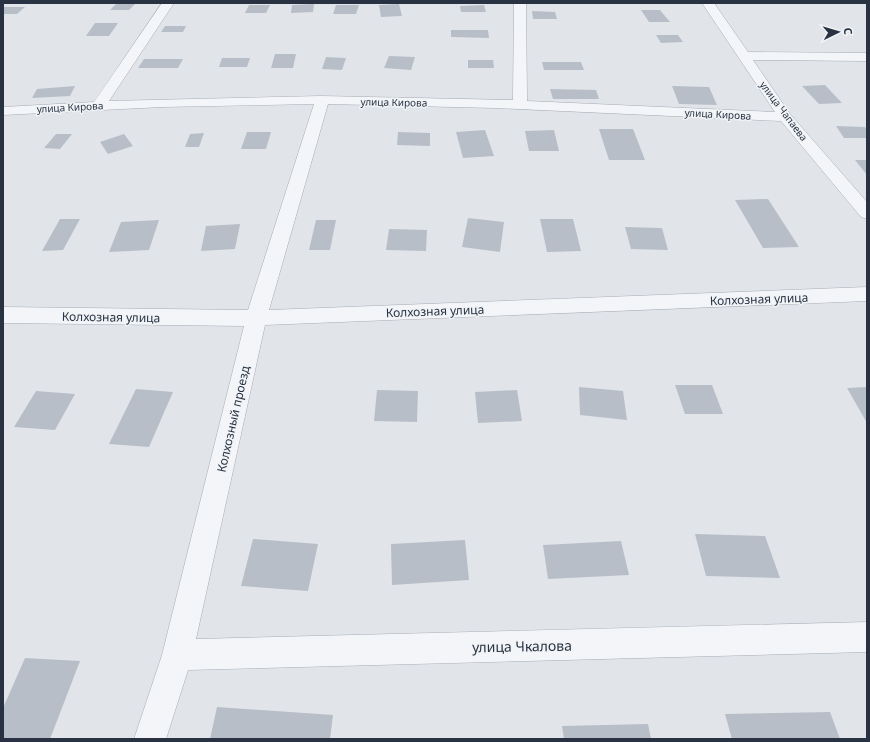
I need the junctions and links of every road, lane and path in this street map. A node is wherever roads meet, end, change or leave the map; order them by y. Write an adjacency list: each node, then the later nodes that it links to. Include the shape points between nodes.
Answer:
1 (168, 3): 7 (street)
2 (520, 3): 8 (street)
3 (708, 3): 4 (street, улица Чапаева)
4 (744, 56): 5 (street); 10 (street, улица Чапаева)
5 (867, 57)
6 (322, 100): 7 (street, улица Кирова); 8 (street, улица Кирова); 14 (street, Колхозный проезд)
7 (99, 105): 9 (street, улица Кирова)
8 (520, 105): 10 (street, улица Кирова)
9 (3, 111)
10 (785, 117): 11 (street, улица Чапаева)
11 (867, 213)
12 (867, 294): 14 (street, Колхозная улица)
13 (3, 315): 14 (street, Колхозная улица)
14 (256, 318): 16 (street, Колхозный проезд)
15 (867, 637): 16 (street, улица Чкалова)
16 (178, 655): 17 (street, Колхозный проезд)
17 (150, 739)

